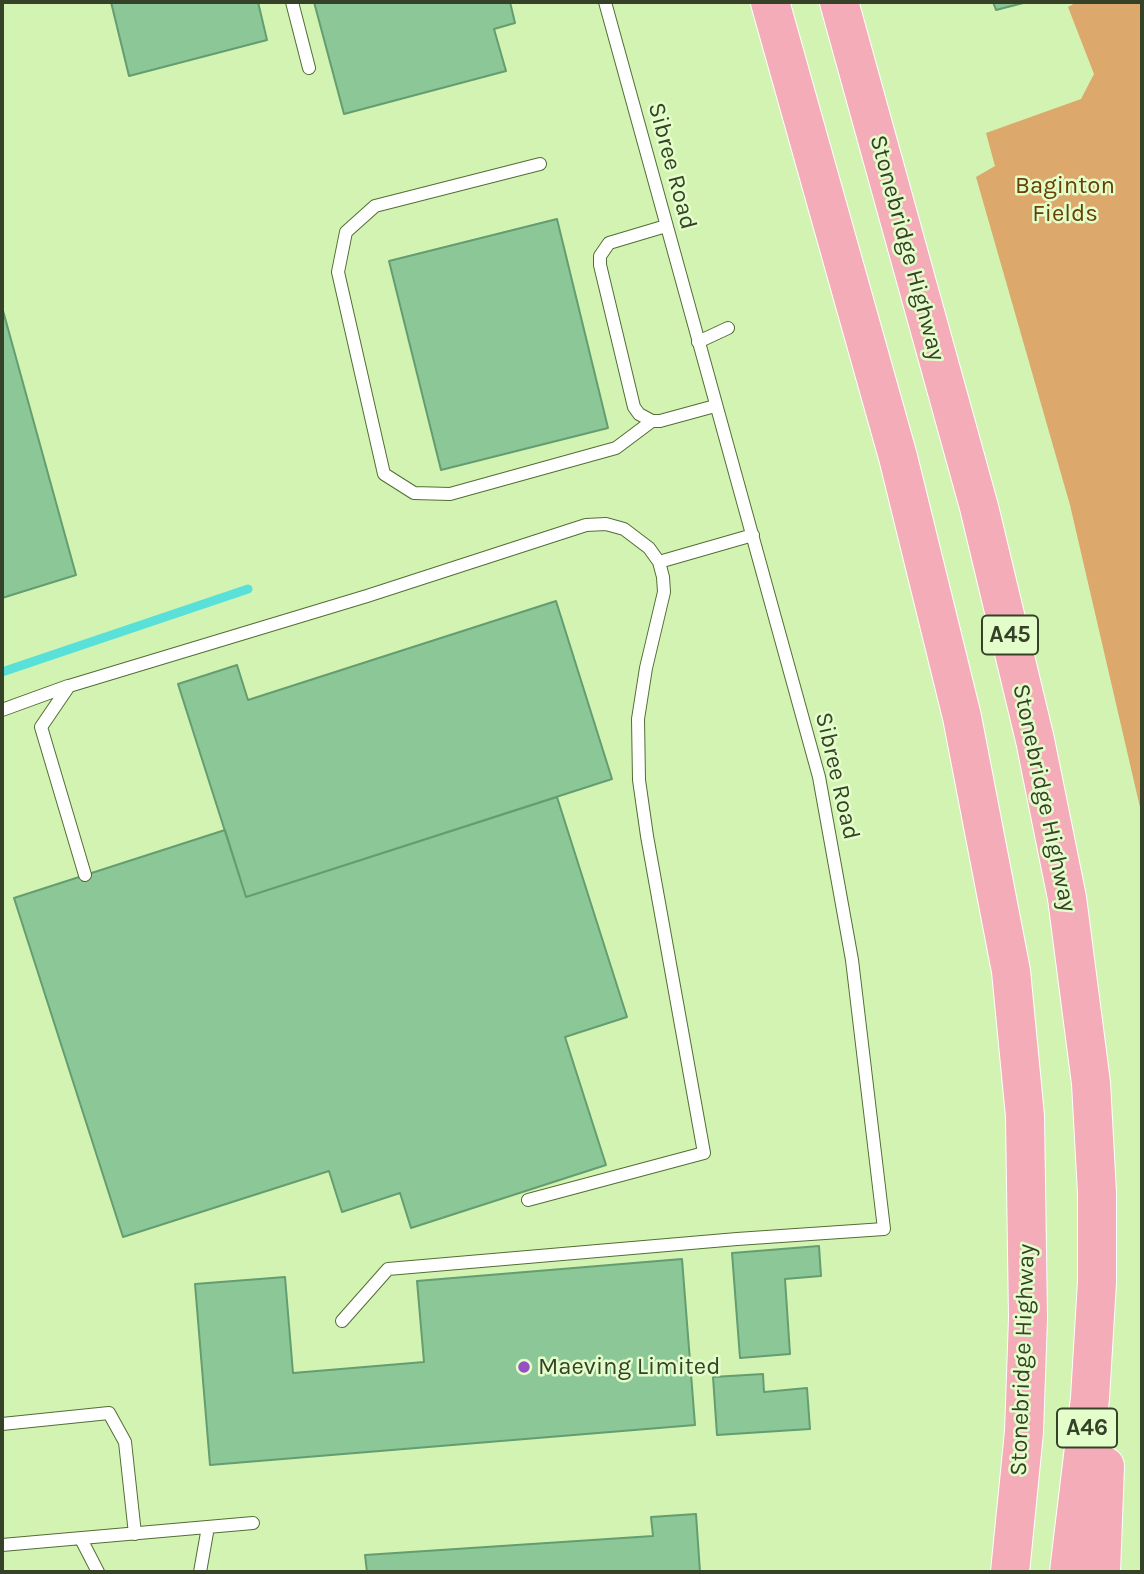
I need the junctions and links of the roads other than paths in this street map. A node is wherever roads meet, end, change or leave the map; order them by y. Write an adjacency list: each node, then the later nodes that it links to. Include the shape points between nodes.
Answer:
1 (292, 2): 5 (lane)
2 (605, 2): 7 (lane, Sibree Road)
3 (770, 2): 28 (highway, Stonebridge Highway / A45, via 898,457 962,717 1011,971 1025,1116 1028,1318 1024,1432)
4 (839, 2): 18 (highway, Stonebridge Highway / A45, via 979,507 1062,873 1091,1083)
5 (309, 68)
6 (541, 164): 11 (lane, via 375,206 346,232 338,272 384,474 414,494 450,494 616,448)
7 (666, 226): 9 (lane, Sibree Road); 11 (lane, via 609,243 600,256 634,407)
8 (728, 328): 9 (lane)
9 (698, 342): 10 (lane, Sibree Road)
10 (715, 406): 11 (lane); 12 (lane, Sibree Road)
11 (652, 421)
12 (753, 535): 13 (lane); 19 (lane, Sibree Road, via 818,776 852,960 884,1229 388,1269)
13 (659, 562): 14 (lane, via 624,528 586,525); 17 (lane, via 664,592 638,719 639,780 704,1153)
14 (69, 686): 15 (lane); 16 (lane, via 41,727)
15 (2, 710)
16 (85, 875)
17 (528, 1200)
18 (1097, 1282): 29 (highway, Stonebridge Highway / A46, via 1090,1398); 30 (highway, A45, via 1106,1432)
19 (342, 1321)
20 (2, 1424): 23 (lane, via 109,1413 125,1442)
21 (253, 1523): 22 (lane)
22 (208, 1527): 23 (lane); 27 (lane)
23 (135, 1534): 24 (lane)
24 (81, 1539): 25 (lane); 26 (lane)
25 (2, 1545)
26 (98, 1572)
27 (200, 1572)
28 (1010, 1572)
29 (1069, 1572)
30 (1101, 1572)

